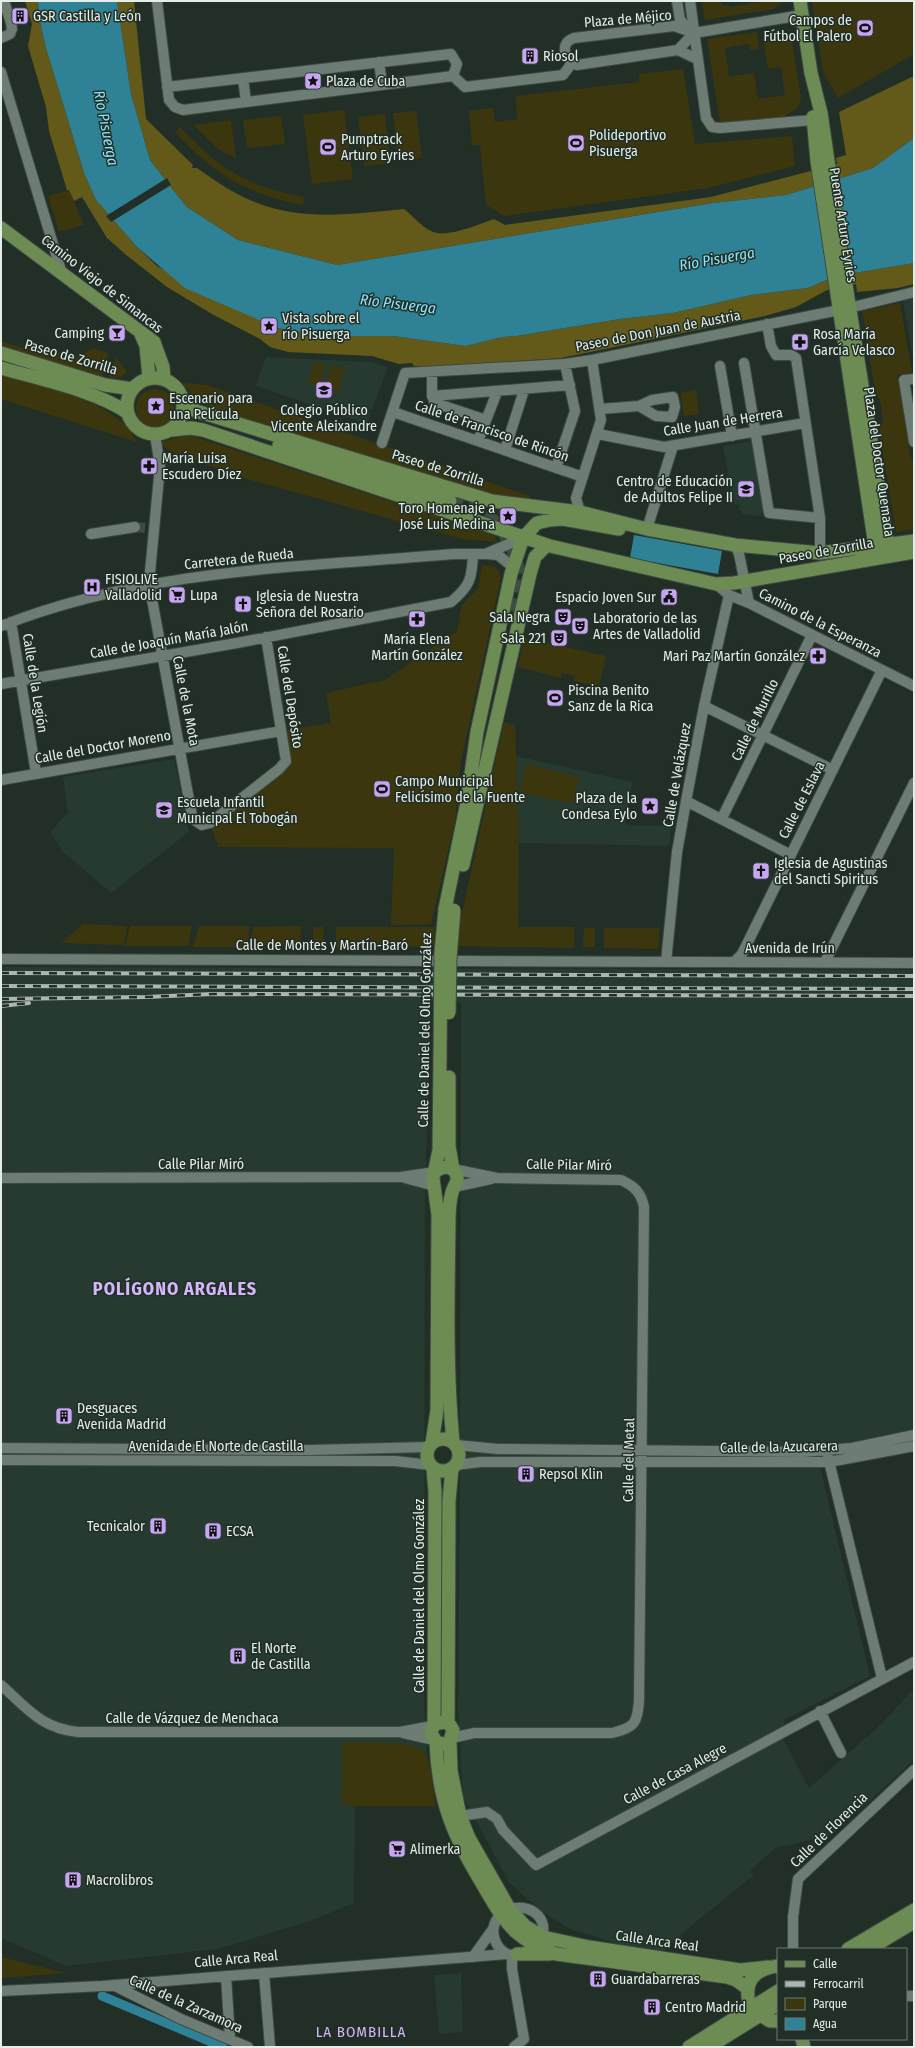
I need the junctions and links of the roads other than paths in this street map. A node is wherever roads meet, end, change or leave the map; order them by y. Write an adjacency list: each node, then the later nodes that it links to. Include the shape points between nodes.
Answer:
1 (4, 1): 8 (street, via 12,29 10,34)
2 (157, 1): 19 (street)
3 (677, 1): 7 (street, via 680,20)
4 (690, 1): 7 (street)
5 (800, 1): 6 (main road)
6 (802, 15): 7 (street); 15 (main road)
7 (694, 34): 9 (street); 10 (street); 12 (street, Plaza de Méjico, via 674,26 574,38 565,44 564,53)
8 (1, 38)
9 (678, 50): 10 (street); 12 (street, via 577,65)
10 (697, 59): 22 (street, via 706,118 712,127)
11 (379, 62): 13 (street); 16 (street, via 451,54 457,64); 18 (street)
12 (572, 63): 16 (street, via 563,75 465,87)
13 (312, 70): 17 (street); 20 (street)
14 (1, 72): 25 (street)
15 (811, 73): 22 (main road); 23 (main road, via 821,113)
16 (453, 76): 18 (street)
17 (243, 78): 19 (street); 21 (street)
18 (382, 84): 20 (street)
19 (167, 87): 21 (street, via 169,100 183,110)
20 (314, 93): 21 (street)
21 (246, 102)
22 (813, 120): 23 (main road)
23 (823, 160): 26 (main road, Puente Arturo Eyries)
24 (1, 228): 25 (main road, Camino Viejo de Simancas)
25 (62, 274): 30 (main road, Camino Viejo de Simancas)
26 (842, 292): 28 (main road, Plaza del Doctor Quemada)
27 (914, 292): 28 (street, Paseo de Don Juan de Austria)
28 (845, 309): 29 (street, Paseo de Don Juan de Austria); 77 (main road, Plaza del Doctor Quemada)
29 (767, 324): 32 (street, Paseo de Don Juan de Austria); 53 (street, via 771,346 776,355 791,355 796,358)
30 (140, 332): 38 (main road, via 146,346); 39 (main road, Camino Viejo de Simancas, via 154,342)
31 (1, 353): 42 (main road, Paseo de Zorrilla, via 105,386)
32 (592, 360): 34 (street, Paseo de Don Juan de Austria); 48 (street)
33 (744, 363): 55 (street)
34 (565, 364): 37 (street, Paseo de Don Juan de Austria); 41 (street)
35 (720, 366): 58 (street)
36 (1, 368): 51 (main road, via 101,398)
37 (432, 372): 45 (street); 50 (street, Paseo de Don Juan de Austria, via 405,373)
38 (149, 378): 39 (main road); 42 (main road, via 142,380)
39 (164, 378): 46 (main road, Paseo de Zorrilla, via 178,388)
40 (914, 378): 60 (street, via 904,380)
41 (570, 385): 43 (street); 64 (street, via 575,411)
42 (133, 389): 51 (main road, via 128,402)
43 (524, 390): 44 (street); 63 (street)
44 (497, 392): 45 (street); 52 (street)
45 (432, 396): 52 (street, via 435,403)
46 (184, 402): 49 (main road, Paseo de Zorrilla); 54 (main road, via 182,415)
47 (639, 406): 48 (street)
48 (600, 409): 56 (street)
49 (196, 411): 66 (main road, via 210,420 287,448); 67 (main road, Paseo de Zorrilla, via 492,501)
50 (393, 412): 59 (street, Calle de Francisco de Rincón); 61 (street)
51 (128, 413): 57 (main road, via 137,428)
52 (486, 420): 59 (street)
53 (805, 423): 55 (street, Calle Juan de Herrera); 68 (street)
54 (172, 430): 57 (main road, Paseo de Zorrilla); 73 (main road, Paseo de Zorrilla, via 203,430)
55 (755, 432): 58 (street, Calle Juan de Herrera); 68 (street, via 768,512)
56 (598, 434): 62 (street, Calle Juan de Herrera, via 664,447); 65 (street)
57 (155, 435): 69 (street, Calle de la Mota, via 160,466)
58 (732, 436): 62 (street, Calle Juan de Herrera)
59 (478, 441): 63 (street, Calle de Francisco de Rincón)
60 (914, 442)
61 (382, 443)
62 (673, 446): 70 (street)
63 (505, 450): 64 (street, Calle de Francisco de Rincón)
64 (556, 468): 65 (street, Calle de Francisco de Rincón)
65 (583, 477): 67 (street, via 576,498)
66 (450, 501)
67 (580, 512): 70 (main road, Paseo de Zorrilla)
68 (820, 518): 79 (street)
69 (144, 528): 71 (street); 84 (street, Calle de la Mota)
70 (647, 529): 72 (main road, Paseo de Zorrilla)
71 (91, 534)
72 (691, 537): 73 (main road, Paseo de Zorrilla, via 680,540 564,520 538,523); 76 (main road, Paseo de Zorrilla)
73 (523, 538): 75 (main road, Paseo de Zorrilla); 81 (street, Carretera de Rueda); 82 (main road, Calle de Daniel del Olmo González)
74 (914, 541): 77 (main road, Paseo de Zorrilla)
75 (547, 545): 85 (main road, Paseo de Zorrilla); 108 (main road, Calle de Daniel del Olmo González, via 535,557 529,577)
76 (735, 545): 79 (main road, Paseo de Zorrilla); 83 (street)
77 (882, 550): 78 (main road, Paseo de Zorrilla); 79 (main road, Paseo de Zorrilla); 83 (main road, Paseo de Zorrilla)
78 (914, 552)
79 (820, 553)
80 (473, 554): 81 (street, Carretera de Rueda); 84 (street, Carretera de Rueda, via 227,572); 91 (street, Calle de Joaquín María Jalón, via 472,577 465,591 451,602)
81 (485, 554): 82 (street, Carretera de Rueda, via 498,555)
82 (513, 567): 110 (main road, Calle de Daniel del Olmo González, via 476,732)
83 (744, 581): 85 (main road, Paseo de Zorrilla); 87 (street)
84 (149, 583): 89 (street, Carretera de Rueda, via 66,603); 92 (street, Calle de la Mota)
85 (716, 584): 86 (street, Camino de la Esperanza)
86 (729, 595): 87 (street, Camino de la Esperanza); 97 (street, Calle de Velázquez)
87 (749, 602): 90 (street, Camino de la Esperanza)
88 (511, 614): 108 (main road, via 484,732)
89 (6, 624): 94 (street, Calle de la Legión)
90 (812, 635): 93 (street, Camino de la Esperanza); 99 (street, Calle de Murillo)
91 (266, 637): 92 (street, Calle de Joaquín María Jalón); 98 (street, Calle del Depósito)
92 (163, 655): 94 (street, Calle de Joaquín María Jalón); 100 (street, Calle de la Mota)
93 (882, 670): 96 (street, Camino de la Esperanza); 101 (street, Calle de Eslava)
94 (20, 681): 95 (street, Calle de Joaquín María Jalón); 102 (street, Calle de la Legión)
95 (1, 684)
96 (914, 686)
97 (704, 706): 99 (street); 105 (street, Calle de Velázquez)
98 (281, 731): 100 (street, Calle del Doctor Moreno); 107 (street, Calle del Depósito, via 286,760 279,769 210,823)
99 (762, 736): 101 (street); 106 (street, Calle de Murillo)
100 (181, 748): 102 (street, Calle del Doctor Moreno); 107 (street, Calle de la Mota, via 192,816)
101 (833, 770): 109 (street, Calle de Eslava)
102 (36, 773): 103 (street, Calle del Doctor Moreno)
103 (1, 780)
104 (914, 783): 115 (street)
105 (686, 801): 106 (street); 113 (street, Calle de Velázquez)
106 (722, 818): 109 (street)
107 (202, 825)
108 (472, 828): 110 (main road, Calle de Daniel del Olmo González)
109 (791, 854): 114 (street, Calle de Eslava, via 742,954)
110 (450, 909): 116 (main road, Calle de Daniel del Olmo González, bridge)
111 (1, 959): 113 (street, Calle de Montes y Martín-Baró)
112 (913, 961): 115 (street, Avenida de Irún)
113 (666, 962): 114 (street, Avenida de Irún)
114 (734, 962): 115 (street, Avenida de Irún)
115 (825, 962)
116 (445, 1057): 117 (main road, Calle de Daniel del Olmo González); 118 (main road, Calle de Daniel del Olmo González, via 439,1150)
117 (452, 1169): 118 (main road, via 443,1167); 121 (street, Calle Pilar Miró); 123 (main road, Calle de Daniel del Olmo González, via 457,1177)
118 (435, 1172): 119 (street, Calle Pilar Miró); 122 (main road, Calle de Daniel del Olmo González)
119 (401, 1177): 120 (street, Calle Pilar Miró); 122 (street, Calle Pilar Miró)
120 (1, 1178)
121 (496, 1178): 123 (street, Calle Pilar Miró); 124 (street, Calle Pilar Miró, via 621,1180)
122 (435, 1186): 123 (main road, via 446,1191); 127 (main road, Calle de Daniel del Olmo González, via 438,1215 437,1403)
123 (454, 1187): 126 (main road, Calle de Daniel del Olmo González, via 449,1221 448,1341 450,1417)
124 (638, 1190): 130 (street, Calle del Metal, via 644,1207)
125 (914, 1435): 131 (street, Calle de la Azucarera)
126 (454, 1444): 127 (main road, via 441,1439); 130 (street, via 498,1449); 136 (main road, Calle de Daniel del Olmo González, via 459,1456)
127 (430, 1445): 129 (street, Avenida de El Norte de Castilla, via 395,1449 309,1450); 135 (main road, Calle de Daniel del Olmo González, via 427,1456)
128 (914, 1446): 133 (street, Calle de la Azucarera)
129 (1, 1448)
130 (643, 1449): 131 (street, Calle de la Azucarera); 134 (street, Calle del Metal)
131 (826, 1451): 133 (street)
132 (1, 1460): 135 (street, Avenida de El Norte de Castilla, via 395,1460)
133 (829, 1462): 134 (street, Calle de la Azucarera); 138 (street)
134 (643, 1463): 136 (street, via 480,1462); 144 (street, Calle del Metal, via 637,1719 630,1728 612,1733)
135 (432, 1467): 136 (main road, via 443,1471); 142 (main road, Calle de Daniel del Olmo González, via 435,1492)
136 (454, 1467): 141 (main road, Calle de Daniel del Olmo González, via 449,1501)
137 (914, 1662): 138 (street, Calle de Casa Alegre)
138 (882, 1678): 140 (street, Calle de Casa Alegre)
139 (1, 1685): 143 (street, Calle de Vázquez de Menchaca, via 40,1720 66,1730)
140 (820, 1711): 147 (street); 149 (street, Calle de Casa Alegre, via 536,1865 488,1812)
141 (449, 1724): 142 (main road, via 441,1721); 144 (street); 145 (main road, Calle de Daniel del Olmo González, via 453,1730)
142 (433, 1725): 143 (street, Calle de Vázquez de Menchaca); 146 (main road, Calle de Daniel del Olmo González, via 431,1733)
143 (400, 1732): 146 (street, Calle de Vázquez de Menchaca)
144 (474, 1733): 145 (street)
145 (451, 1740): 146 (main road, via 442,1744); 149 (main road, Calle de Daniel del Olmo González, via 451,1771)
146 (435, 1741): 151 (main road, Calle de Daniel del Olmo González, via 440,1789 454,1832 464,1853)
147 (841, 1753)
148 (914, 1770): 155 (street, Calle de Florencia, via 798,1879 793,1917)
149 (460, 1816): 151 (main road, Calle de Daniel del Olmo González)
150 (914, 1910): 156 (main road)
151 (505, 1913): 153 (street, via 497,1920); 154 (main road, Calle de Daniel del Olmo González, via 516,1933); 154 (street, via 520,1908 532,1911 543,1926)
152 (914, 1922): 157 (main road)
153 (493, 1929): 158 (street, via 498,1946); 160 (street)
154 (540, 1942): 158 (street, Calle Arca Real); 159 (main road, Calle Arca Real); 161 (main road, Calle Arca Real, via 740,1970)
155 (793, 1948)
156 (850, 1948)
157 (871, 1948)
158 (512, 1954): 159 (main road); 160 (street, Calle Arca Real); 174 (street, via 512,1970 524,2039)
159 (556, 1954): 165 (main road, Calle Arca Real, via 727,1977)
160 (473, 1957): 162 (street, Calle Arca Real)
161 (773, 1967): 165 (main road, via 756,1973)
162 (264, 1973): 163 (street, Calle Arca Real); 173 (street)
163 (226, 1976): 164 (street, Calle Arca Real); 171 (street)
164 (113, 1985): 166 (street, Calle Arca Real); 171 (street, Calle de la Zarzamora, via 181,2019)
165 (747, 1988): 169 (main road, via 747,1999)
166 (1, 1990)
167 (777, 1993): 169 (main road)
168 (777, 2004): 169 (main road)
169 (756, 2012): 170 (main road, via 770,2021); 175 (main road); 176 (main road)
170 (777, 2021)
171 (230, 2039): 172 (street, Calle de la Zarzamora)
172 (248, 2047)
173 (270, 2047)
174 (514, 2047)
175 (689, 2047)
176 (709, 2047)

